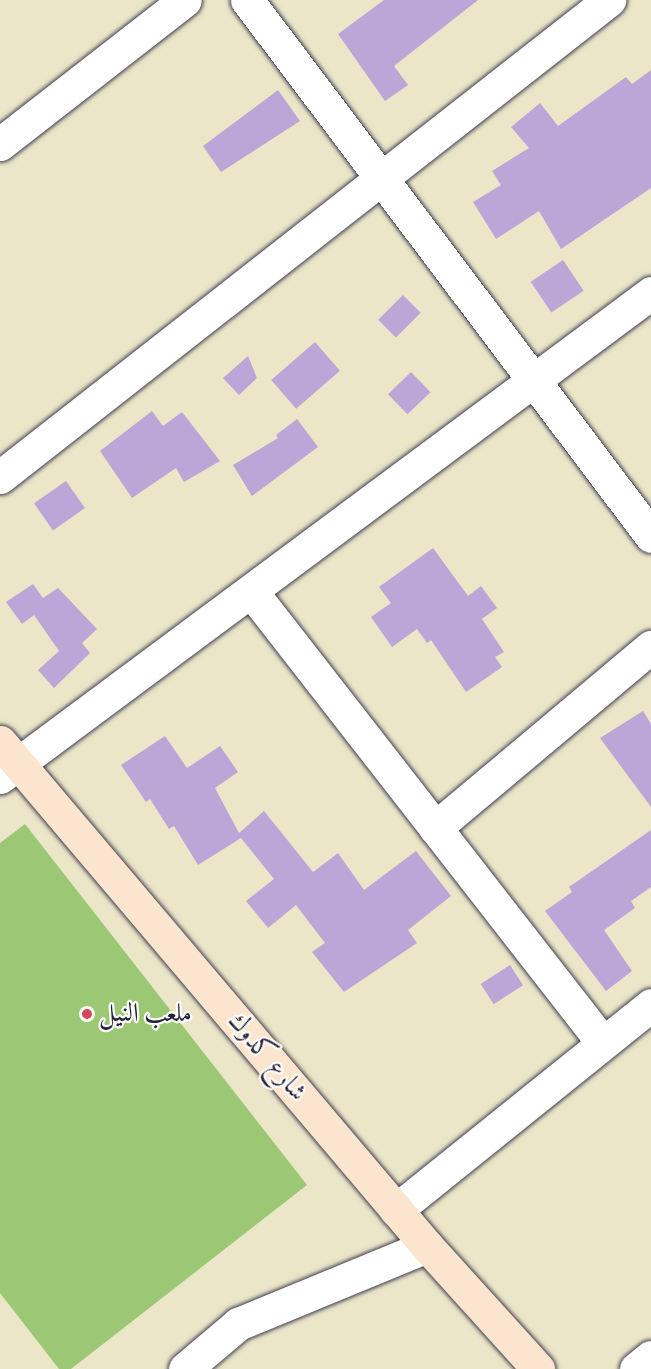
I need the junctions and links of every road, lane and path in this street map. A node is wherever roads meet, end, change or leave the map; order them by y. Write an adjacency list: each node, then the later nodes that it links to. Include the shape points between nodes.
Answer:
1 (185, 0): 4 (street)
2 (247, 0): 5 (street)
3 (609, 0): 5 (street)
4 (0, 144)
5 (383, 178): 7 (street); 8 (street)
6 (651, 293): 7 (street)
7 (536, 381): 9 (street); 10 (street)
8 (0, 477)
9 (651, 536)
10 (251, 591): 12 (street); 13 (street)
11 (651, 647): 13 (street)
12 (6, 761): 16 (street, شارع كدوك)
13 (435, 828): 15 (street)
14 (651, 1005): 15 (street)
15 (603, 1043): 16 (street)
16 (396, 1210): 17 (street, شارع كدوك)
17 (427, 1246): 19 (street, via 238,1324); 20 (street, شارع كدوك)
18 (651, 1357): 21 (street)
19 (185, 1369)
20 (538, 1369)
21 (636, 1369)

